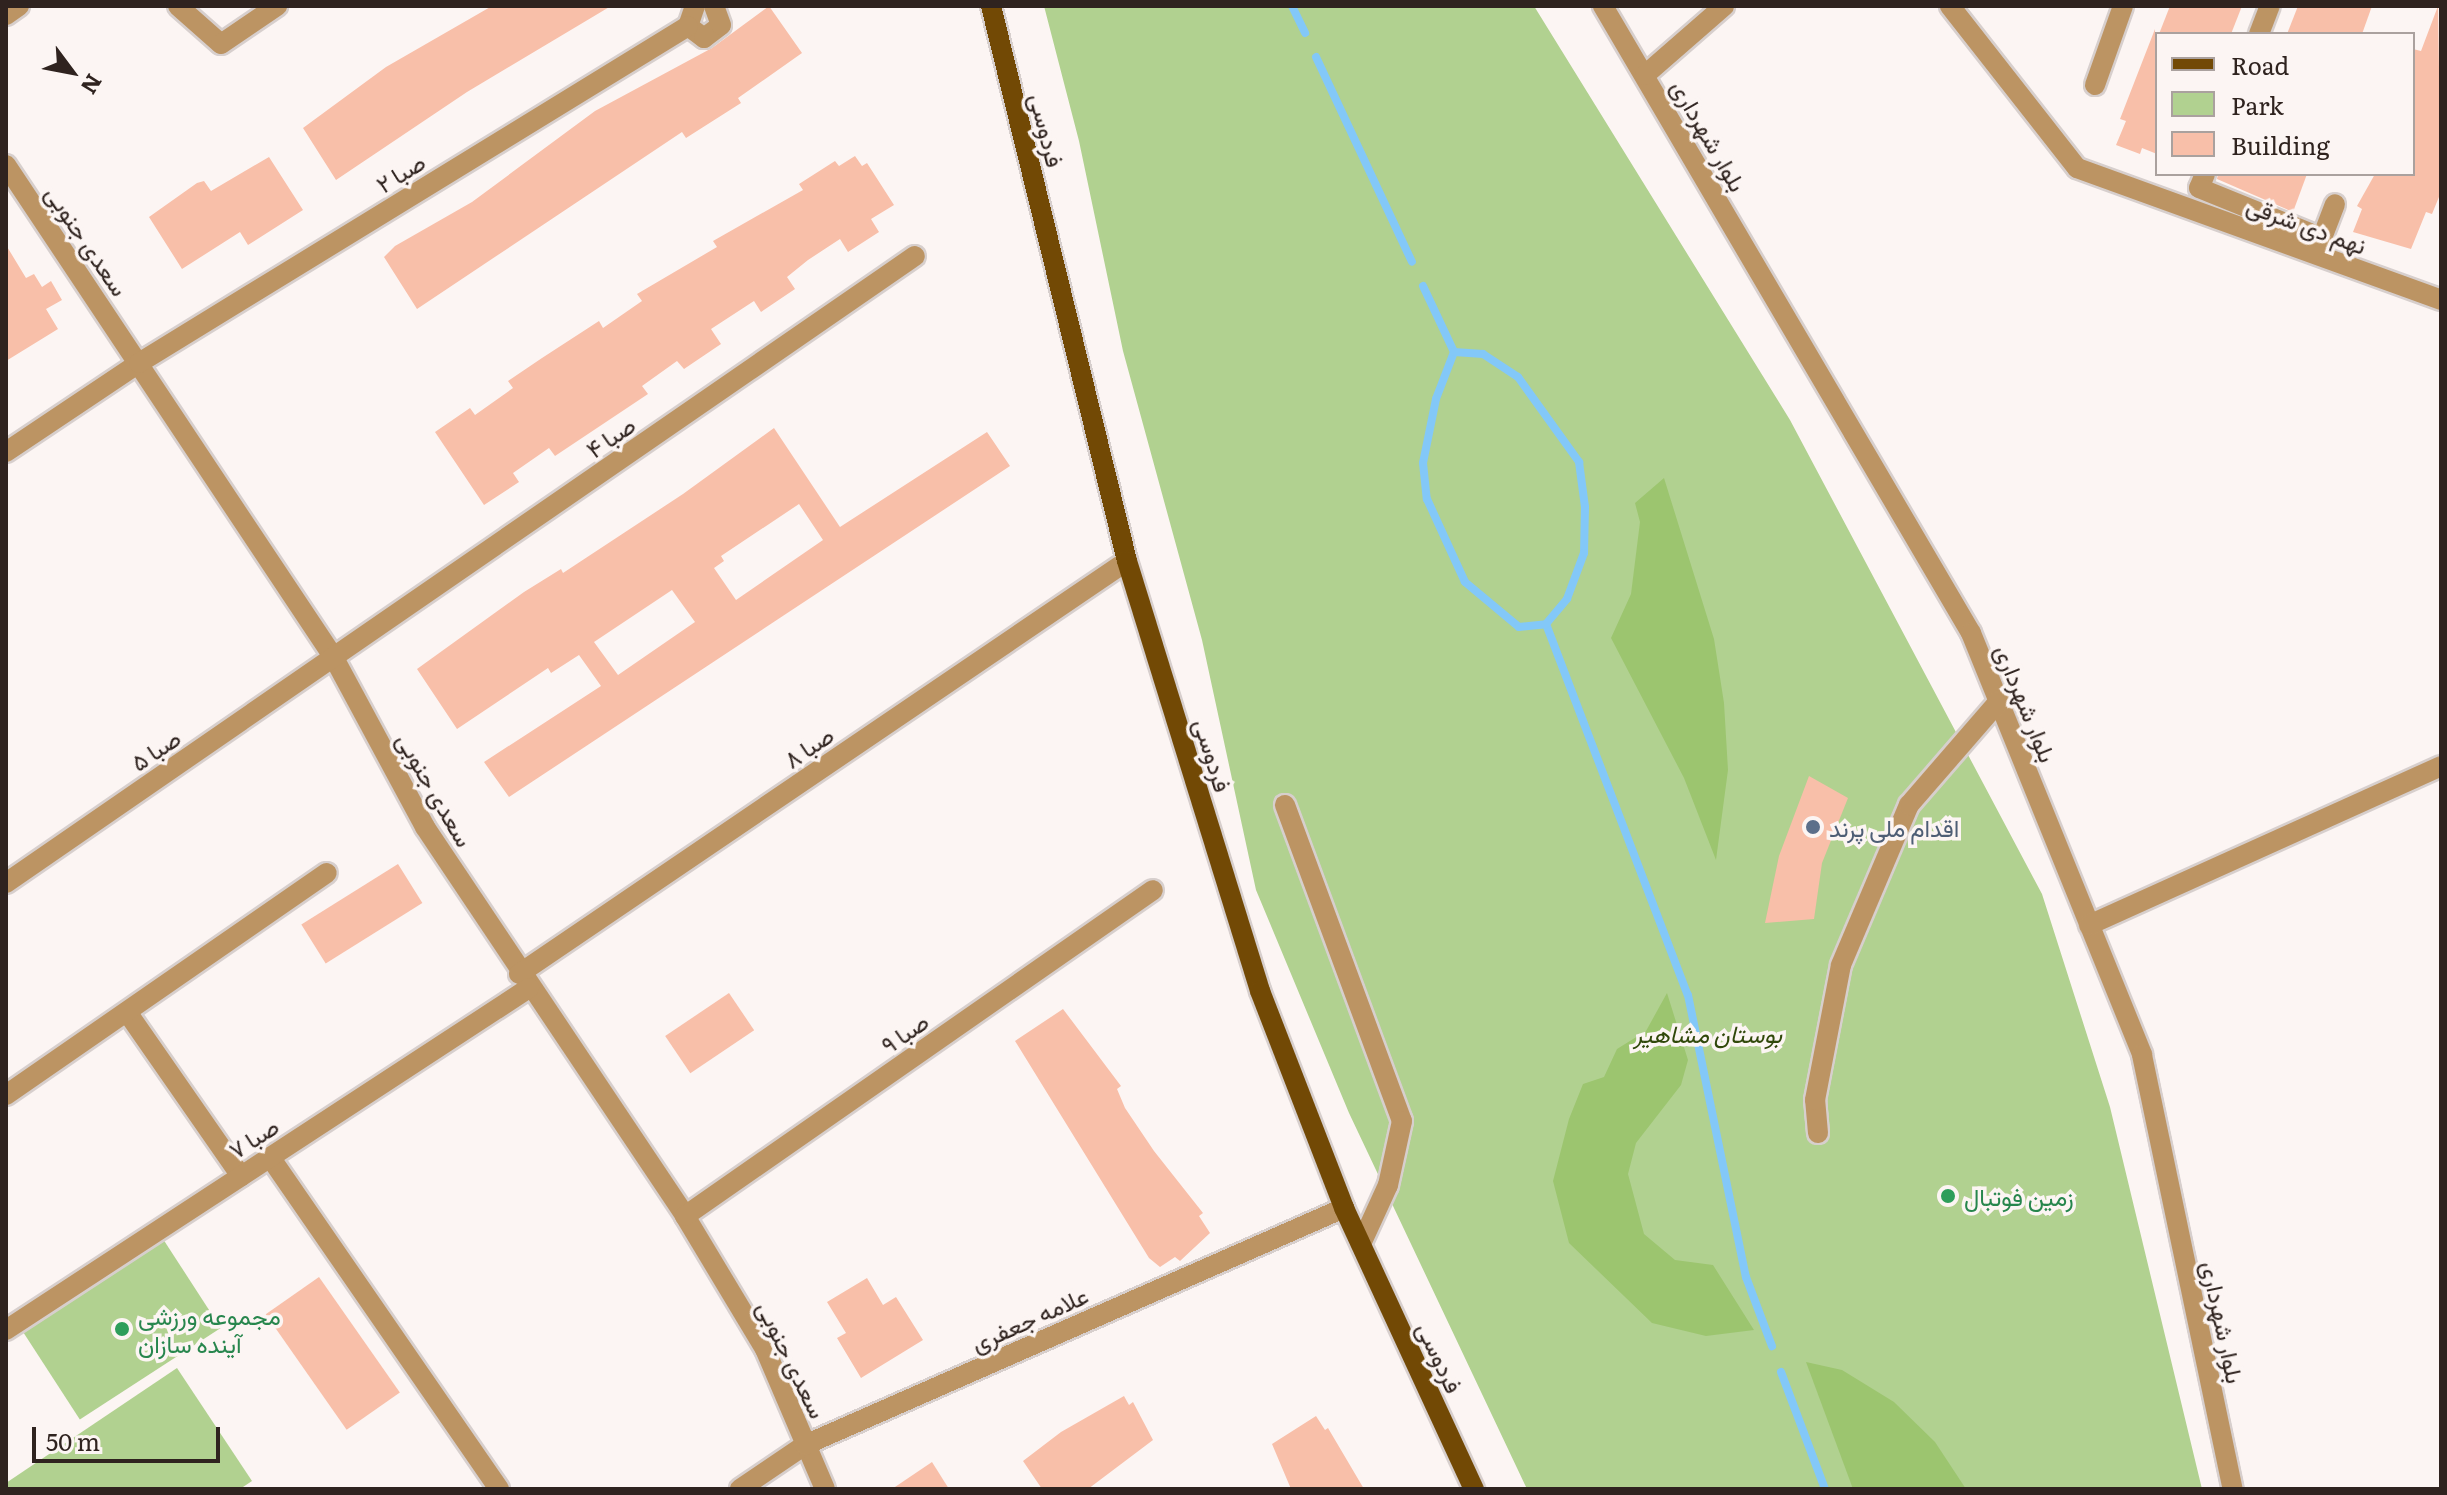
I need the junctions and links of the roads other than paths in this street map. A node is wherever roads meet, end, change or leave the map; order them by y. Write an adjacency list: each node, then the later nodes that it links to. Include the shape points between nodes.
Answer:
1 (19, 6): 12 (street)
2 (178, 6): 3 (street, via 221,44)
3 (277, 6)
4 (695, 6): 13 (street)
5 (714, 6): 13 (street, via 720,14 715,34 704,38)
6 (991, 6): 24 (main road, فردوسی)
7 (1603, 6): 15 (street, بلوار شهرداری)
8 (1724, 6): 15 (street)
9 (1950, 6): 21 (street, نهم دی شرقی, via 2077,168)
10 (2270, 6): 14 (street)
11 (2119, 7): 16 (street)
12 (6, 15)
13 (688, 26): 22 (street, صبا ۲)
14 (2260, 32)
15 (1645, 75): 26 (street, بلوار شهرداری, via 1971,633)
16 (2095, 85)
17 (6, 165): 22 (street, سعدی جنوبی)
18 (2204, 176): 19 (street, via 2199,188 2322,238)
19 (2335, 204)
20 (915, 256): 25 (street, صبا ۴)
21 (2440, 298)
22 (139, 363): 23 (street, صبا ۲); 25 (street, سعدی جنوبی)
23 (6, 452)
24 (1127, 561): 33 (street, صبا ۸); 39 (main road, فردوسی, via 1260,991)
25 (334, 658): 30 (street, صبا ۵); 33 (street, سعدی جنوبی, via 425,827)
26 (1999, 701): 32 (street, بلوار شهرداری); 36 (street, via 1909,805 1841,965 1815,1100)
27 (2441, 766): 32 (street)
28 (1285, 805): 41 (street, via 1402,1121 1388,1185)
29 (327, 873): 34 (street)
30 (6, 883)
31 (1153, 890): 40 (street, صبا ۹)
32 (2089, 925): 48 (street, بلوار شهرداری, via 2142,1055)
33 (524, 981): 37 (street, صبا ۷); 40 (street, سعدی جنوبی)
34 (127, 1012): 35 (street); 38 (street)
35 (6, 1095)
36 (1818, 1133)
37 (270, 1157): 38 (street, صبا ۷); 44 (street)
38 (241, 1176): 42 (street, صبا ۷)
39 (1344, 1208): 41 (main road, فردوسی); 43 (street, علامه جعفری)
40 (685, 1216): 43 (street, سعدی جنوبی, via 765,1349)
41 (1361, 1244): 47 (main road, فردوسی)
42 (6, 1330)
43 (805, 1445): 45 (street, علامه جعفری); 46 (street, سعدی جنوبی)
44 (499, 1489)
45 (740, 1489)
46 (825, 1489)
47 (1474, 1489)
48 (2233, 1489)

